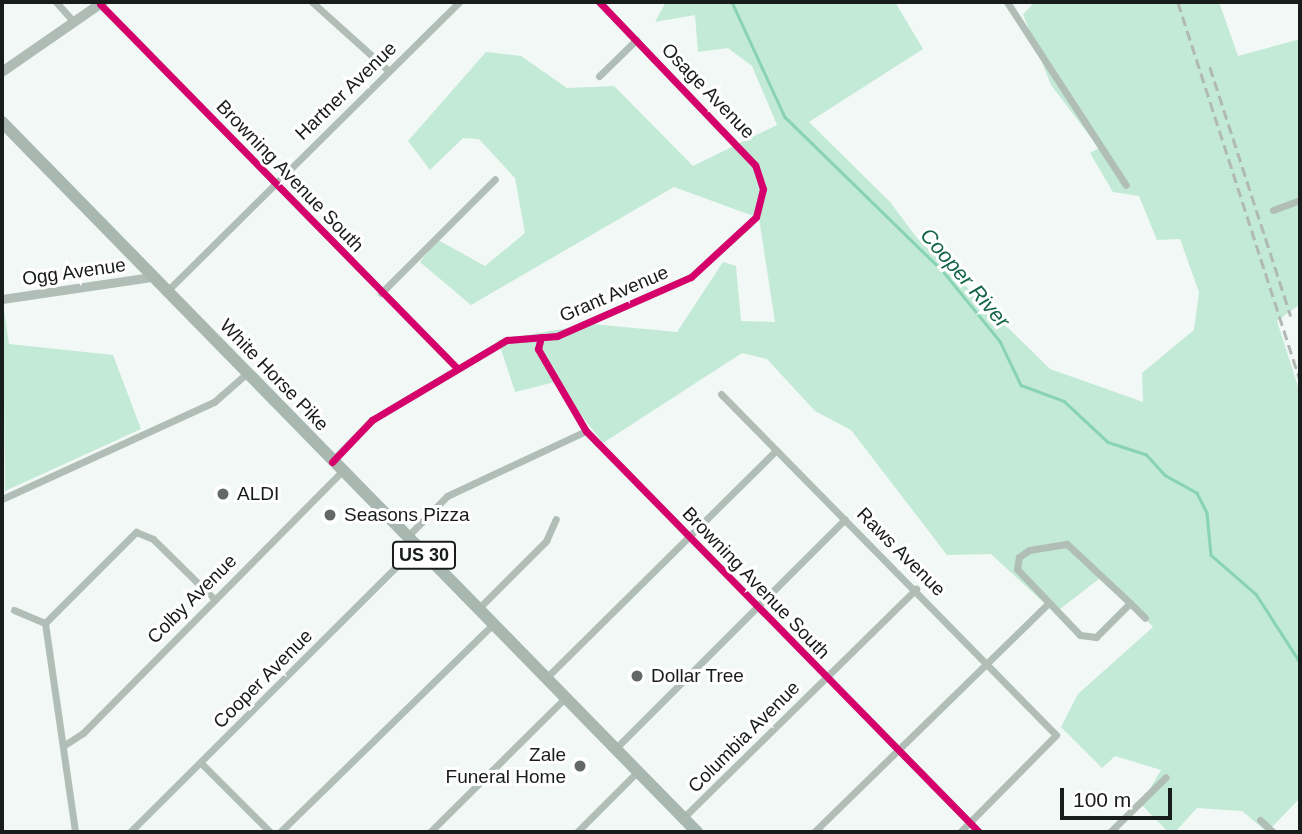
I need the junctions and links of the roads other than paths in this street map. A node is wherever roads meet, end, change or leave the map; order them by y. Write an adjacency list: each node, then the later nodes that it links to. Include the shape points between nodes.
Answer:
1 (56, 2): 7 (street)
2 (312, 2): 9 (street)
3 (459, 2): 9 (street, Hartner Avenue)
4 (599, 2): 8 (street, Osage Avenue)
5 (1007, 2): 15 (street)
6 (102, 3): 7 (main road); 14 (street, Browning Avenue South)
7 (74, 22): 10 (main road)
8 (636, 40): 11 (street); 18 (street, Osage Avenue, via 755,165 763,189)
9 (389, 71): 14 (street, Hartner Avenue)
10 (2, 72)
11 (599, 76)
12 (2, 122): 19 (highway, White Horse Pike / US 30)
13 (495, 179): 21 (street)
14 (274, 182): 20 (street, Hartner Avenue); 21 (street, Browning Avenue South)
15 (1126, 185)
16 (1300, 200): 17 (street)
17 (1273, 210)
18 (756, 217): 23 (street, Grant Avenue, via 691,277 593,323)
19 (151, 277): 20 (highway, White Horse Pike / US 30); 22 (street, Ogg Avenue)
20 (166, 292): 25 (highway, White Horse Pike / US 30)
21 (381, 293): 24 (street, Browning Avenue South)
22 (2, 299)
23 (541, 337): 24 (street, Grant Avenue, via 507,340); 27 (street, Browning Avenue South, via 538,349)
24 (457, 369): 29 (street, Grant Avenue, via 372,420)
25 (246, 374): 29 (highway, White Horse Pike / US 30); 31 (street, via 214,402)
26 (721, 394): 28 (street, Raws Avenue)
27 (586, 431): 34 (street, via 447,496); 35 (street, Browning Avenue South)
28 (776, 450): 33 (street, Raws Avenue); 35 (street)
29 (332, 461): 30 (highway, White Horse Pike / US 30)
30 (341, 472): 34 (highway, White Horse Pike / US 30); 38 (street, Colby Avenue)
31 (2, 499)
32 (556, 519): 43 (street, via 546,541)
33 (845, 519): 37 (street, Raws Avenue); 41 (street)
34 (406, 537): 36 (highway, White Horse Pike / US 30)
35 (688, 537): 41 (street, Browning Avenue South); 49 (street)
36 (416, 547): 43 (highway, White Horse Pike / US 30); 54 (street, Cooper Avenue)
37 (916, 589): 47 (street, Raws Avenue); 48 (street, Columbia Avenue)
38 (214, 599): 45 (street, via 144,533 130,537); 51 (street, Colby Avenue, via 83,733)
39 (1130, 603): 40 (street, via 1096,637 1089,638); 40 (street, via 1067,544 1030,550 1019,557 1017,569); 44 (street)
40 (1048, 604): 47 (street)
41 (758, 607): 48 (street, Browning Avenue South); 53 (street)
42 (13, 610): 45 (street)
43 (477, 610): 46 (highway, White Horse Pike / US 30)
44 (1145, 618)
45 (45, 623): 51 (street)
46 (492, 625): 49 (highway, White Horse Pike / US 30); 63 (street)
47 (988, 661): 52 (street); 59 (street, Raws Avenue, via 1056,735)
48 (827, 677): 52 (street, Browning Avenue South); 57 (street, Columbia Avenue)
49 (546, 679): 50 (highway, White Horse Pike / US 30)
50 (565, 698): 53 (highway, White Horse Pike / US 30); 64 (street)
51 (63, 746): 60 (street)
52 (900, 748): 59 (street, Browning Avenue South); 67 (street)
53 (615, 749): 55 (highway, White Horse Pike / US 30)
54 (201, 763): 61 (street, Cooper Avenue); 62 (street)
55 (637, 772): 57 (highway, White Horse Pike / US 30); 65 (street)
56 (1166, 777): 70 (street)
57 (683, 818): 66 (highway, White Horse Pike / US 30)
58 (1260, 820): 71 (street)
59 (970, 823): 68 (street); 69 (street, Browning Avenue South)
60 (75, 832)
61 (130, 832)
62 (270, 832)
63 (280, 832)
64 (430, 832)
65 (577, 832)
66 (697, 832)
67 (814, 832)
68 (960, 832)
69 (979, 832)
70 (1110, 832)
71 (1272, 832)

